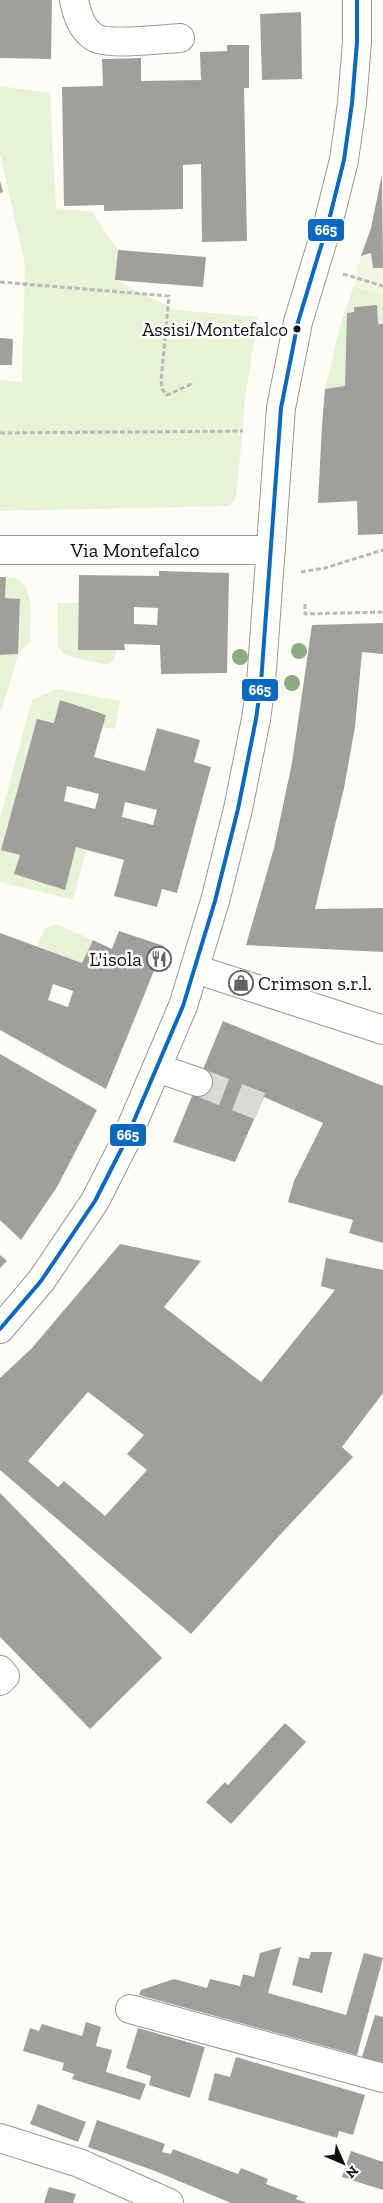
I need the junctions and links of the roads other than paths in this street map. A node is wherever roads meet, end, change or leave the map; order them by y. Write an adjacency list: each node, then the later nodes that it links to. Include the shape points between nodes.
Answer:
1 (74, 0): 3 (street, via 84,28 94,38 106,42)
2 (357, 0): 5 (street, via 357,42 347,138 330,220 298,322 281,408)
3 (180, 38)
4 (0, 550): 5 (street, Via Montefalco)
5 (271, 550): 6 (street, via 261,684 254,728 222,873)
6 (195, 969): 7 (street); 8 (street)
7 (383, 1030)
8 (157, 1068): 9 (street); 10 (street, via 112,1168 85,1217 40,1281)
9 (198, 1082)
10 (0, 1329)
11 (0, 1670): 12 (street, via 5,1676)
12 (0, 1681)
13 (130, 2008): 14 (street)
14 (383, 2078)
15 (0, 2138): 16 (street, via 79,2163)
16 (169, 2203)

